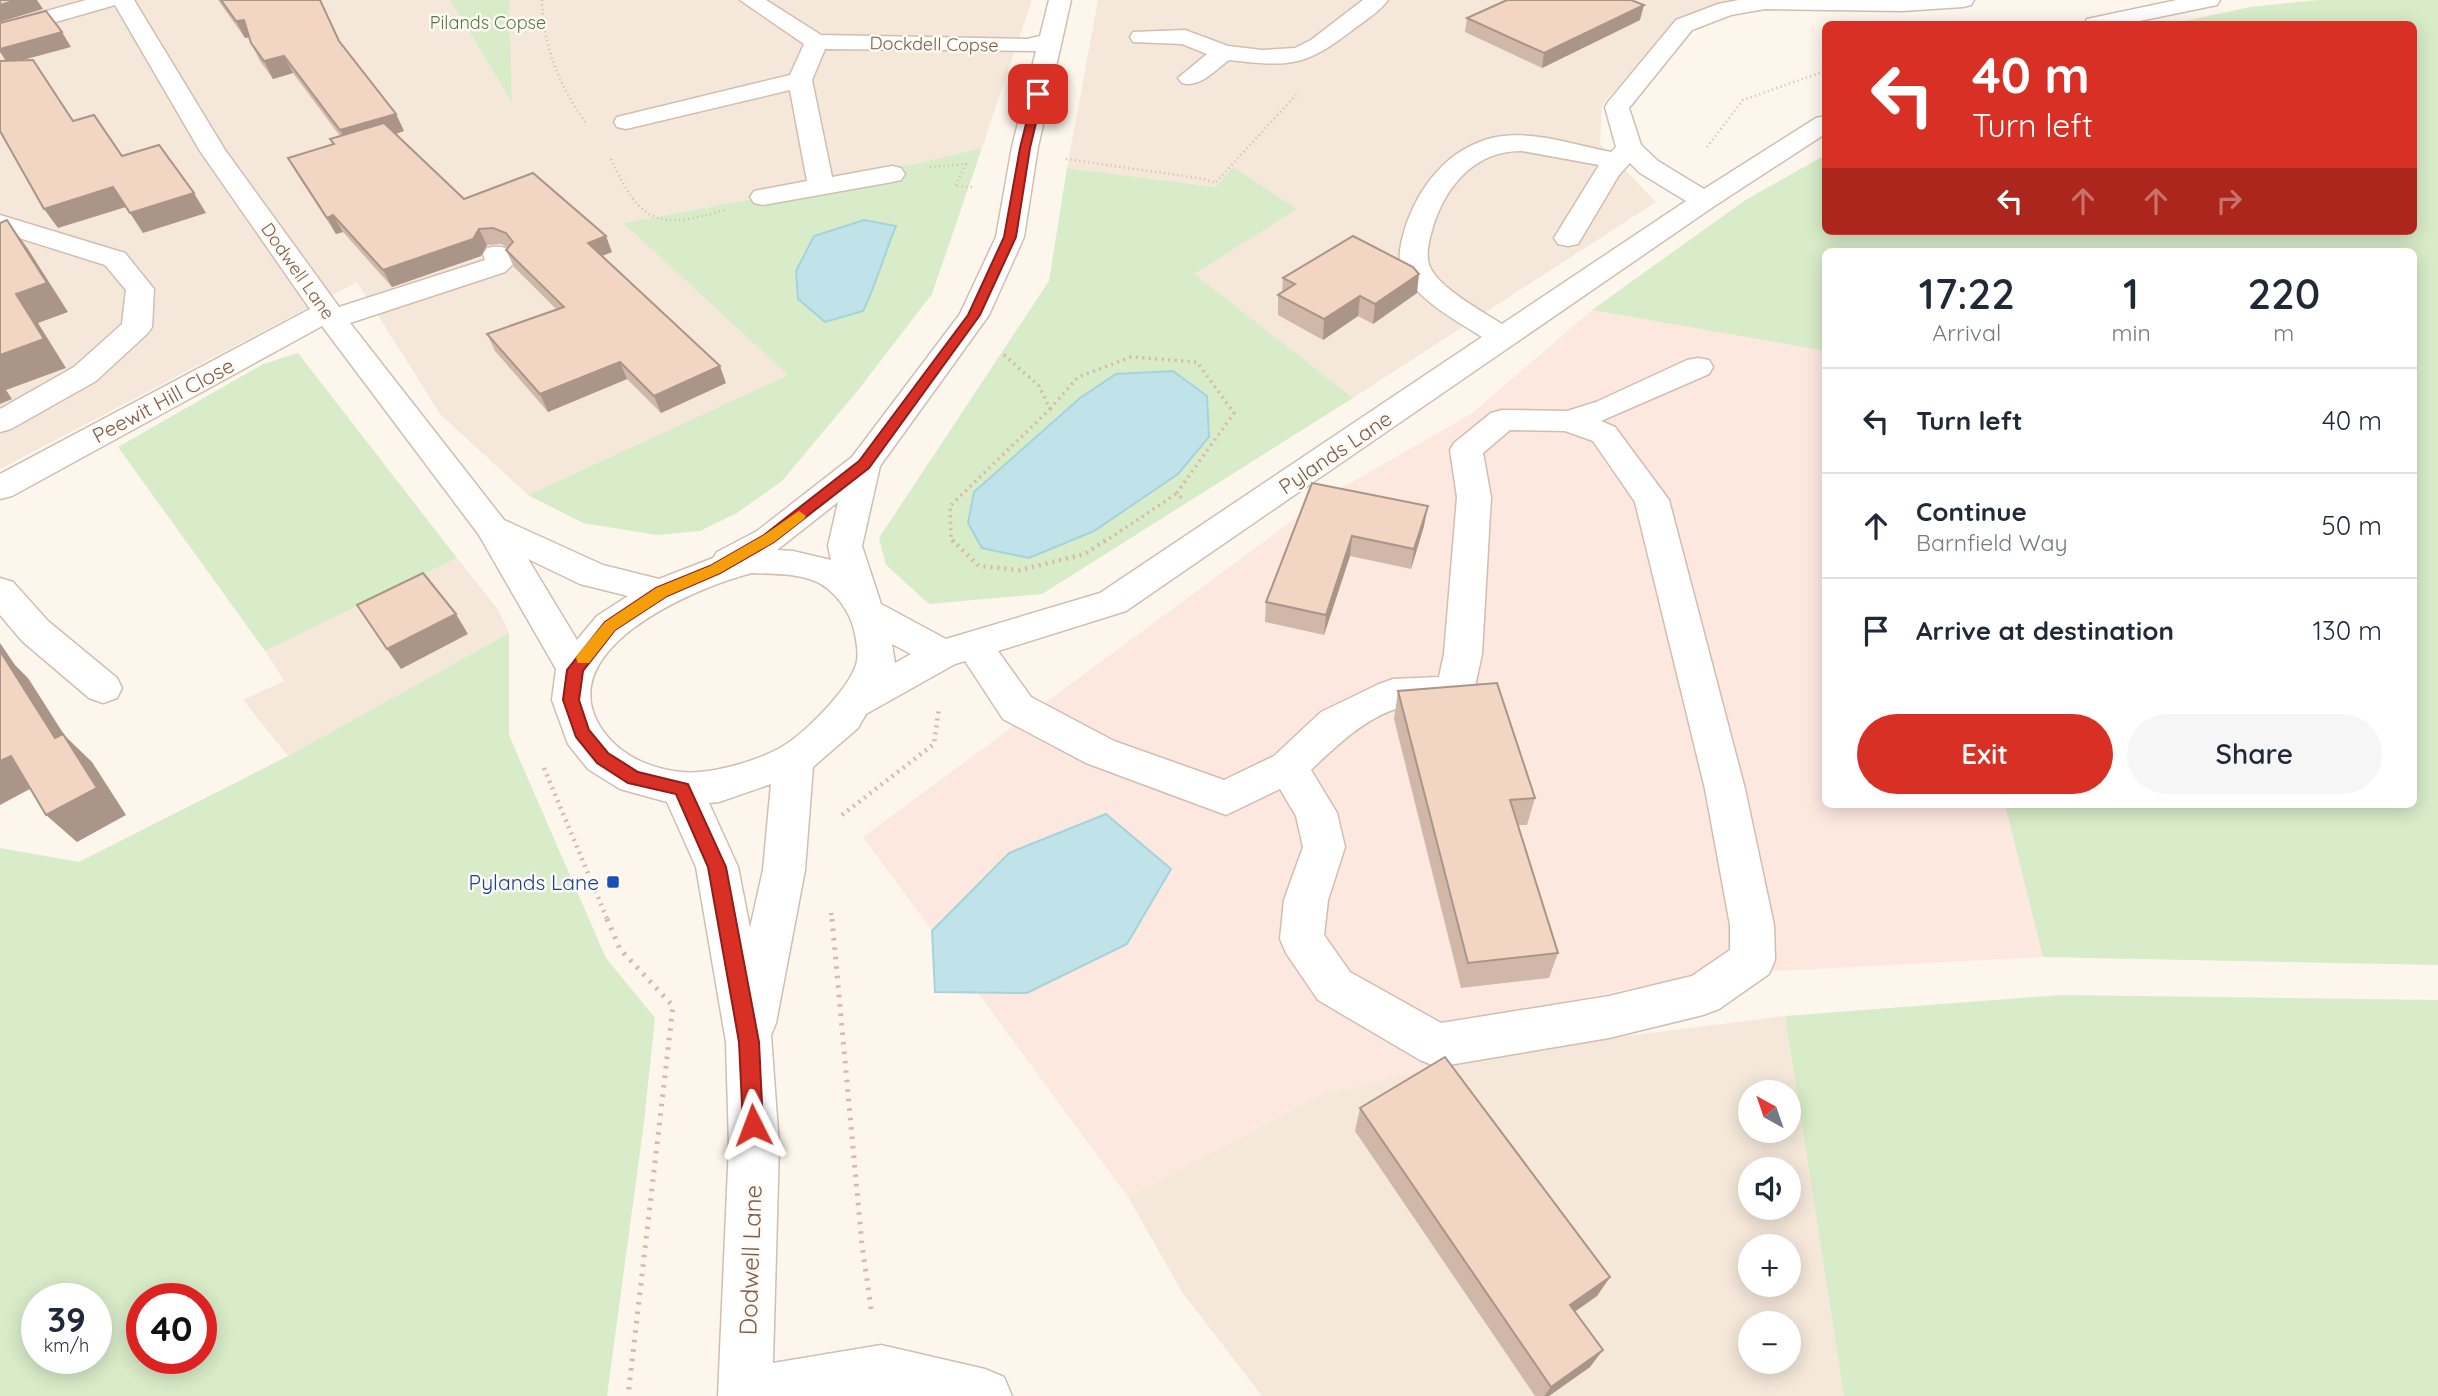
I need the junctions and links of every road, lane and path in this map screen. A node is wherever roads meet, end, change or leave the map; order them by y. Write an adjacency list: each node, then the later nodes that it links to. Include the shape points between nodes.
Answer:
1 (110, 0): 9 (street)
2 (122, 0): 32 (street, Dodwell Lane, via 213,151)
3 (751, 0): 11 (street)
4 (1060, 0): 12 (street)
5 (1377, 0): 14 (street)
6 (1963, 0): 22 (street, via 1765,2 1726,9 1684,25 1617,107)
7 (2209, 0): 8 (street)
8 (2109, 21)
9 (0, 31)
10 (1141, 37): 13 (street, via 1185,37)
11 (816, 41): 12 (street, Dockdell Copse, via 1027,46); 17 (street)
12 (1051, 41): 40 (street, via 1025,148 1010,237 974,315)
13 (1224, 53): 14 (street); 16 (street)
14 (1300, 55): 23 (path, via 1312,64 1310,83 1215,184)
15 (1822, 72): 28 (path, via 1744,100 1707,148)
16 (1190, 78)
17 (800, 80): 18 (street); 25 (street)
18 (626, 122)
19 (1822, 125): 21 (street, Pylands Lane)
20 (1822, 132): 21 (street)
21 (1788, 148): 28 (street, Pylands Lane)
22 (1623, 154): 28 (street); 30 (street); 33 (street, via 1509,143 1482,150 1437,186 1414,247 1414,266 1425,281)
23 (1056, 157)
24 (892, 174): 25 (street); 26 (path, via 966,164 955,186)
25 (821, 186): 27 (street)
26 (975, 187)
27 (763, 197)
28 (1704, 201): 33 (street, Pylands Lane)
29 (0, 223): 36 (street, via 114,259 140,289 136,327)
30 (1568, 238)
31 (497, 254): 32 (street, Peewit Hill Close, via 504,259 495,266)
32 (329, 315): 36 (street, Peewit Hill Close); 44 (street, Dodwell Lane)
33 (1503, 338): 43 (street, Pylands Lane)
34 (995, 347): 37 (path, via 1039,386)
35 (1698, 367): 38 (street, via 1607,409)
36 (103, 398): 39 (street); 41 (street, Peewit Hill Close)
37 (1051, 409): 42 (path, via 1078,377 1131,356 1197,362 1234,413); 42 (path, via 950,506 951,539 979,566 1020,570 1085,554)
38 (1569, 421): 55 (street, via 1502,420 1466,450 1475,497 1463,654 1455,691 1393,694 1335,723); 55 (street, via 1604,434 1652,500 1724,789 1752,925 1753,960 1703,994 1609,1017 1437,1045 1334,986 1301,939 1306,900 1324,847 1316,813)
39 (0, 422)
40 (864, 464): 45 (street, via 769,539); 48 (street, via 845,546)
41 (0, 488)
42 (1176, 495): 43 (path)
43 (1226, 525): 49 (street, Pylands Lane, via 1113,602)
44 (492, 528): 47 (street, Dodwell Lane, via 593,575); 50 (street, Dodwell Lane)
45 (715, 570): 47 (street); 48 (street, via 752,562 793,563 829,572)
46 (0, 591): 51 (street, via 35,631)
47 (661, 592): 50 (street, via 610,626)
48 (863, 606): 49 (street); 52 (street, via 872,626 876,666)
49 (958, 649): 52 (street, Pylands Lane); 55 (street, via 1017,708 1100,752 1226,798); 57 (path, via 947,661 933,744 843,812)
50 (575, 670): 56 (street, via 571,700 582,733 602,758 634,778)
51 (103, 688)
52 (853, 703): 53 (street, via 844,717)
53 (793, 760): 56 (street, via 719,786); 59 (street, Dodwell Lane, via 784,870)
54 (543, 765): 62 (path, via 620,949 674,1006)
55 (1288, 767)
56 (682, 789): 59 (street, Dodwell Lane, via 717,867)
57 (841, 824)
58 (831, 911): 60 (path, via 862,1245)
59 (749, 1042): 61 (street, Dodwell Lane, via 754,1145)
60 (881, 1372): 61 (street, Dodwell Lane); 63 (street, Dodwell Lane)
61 (745, 1395)
62 (628, 1396)
63 (985, 1396)

